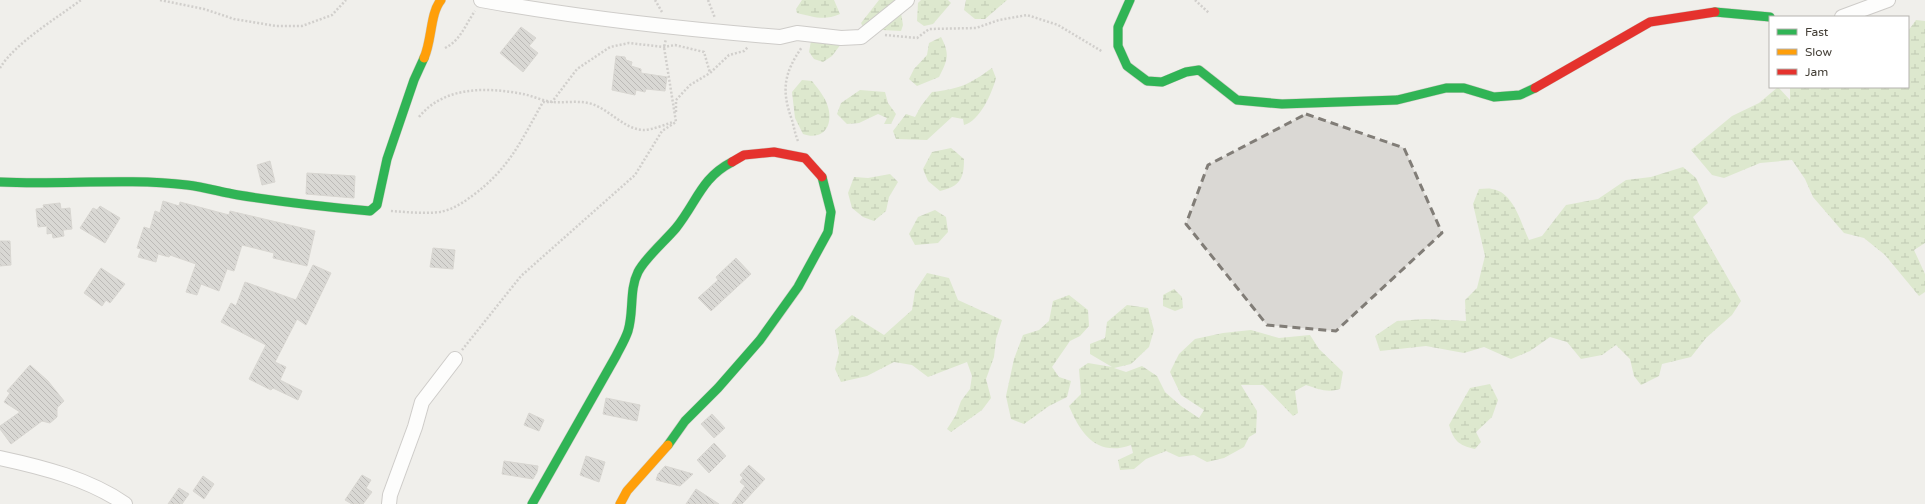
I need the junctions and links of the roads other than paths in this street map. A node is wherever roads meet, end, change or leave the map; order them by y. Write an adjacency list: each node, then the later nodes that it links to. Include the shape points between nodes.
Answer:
1 (440, 0): 8 (street, via 436,6 428,48 414,80 387,159 377,205 370,211 296,204 189,185)
2 (907, 0): 5 (street, via 861,37 841,38 797,32 780,37 670,27)
3 (1130, 0): 7 (street, via 1118,28 1118,46 1127,66 1147,81 1162,82 1186,72 1199,70 1237,100 1282,104 1397,100 1446,88 1464,88 1494,97 1520,95 1576,66 1650,22 1709,12)
4 (1888, 0): 6 (street)
5 (480, 3)
6 (1845, 16)
7 (1769, 17)
8 (0, 182)
9 (455, 359): 12 (street, via 422,402)
10 (0, 458): 11 (street, via 45,468 114,496)
11 (125, 504)
12 (389, 504)
13 (532, 504): 14 (street, via 628,331 634,283 639,270 680,223 702,186 720,168 744,155 774,152 805,158 822,177 831,212 828,232 818,252 798,287 764,335 685,421 662,454 627,491)
14 (620, 504)

